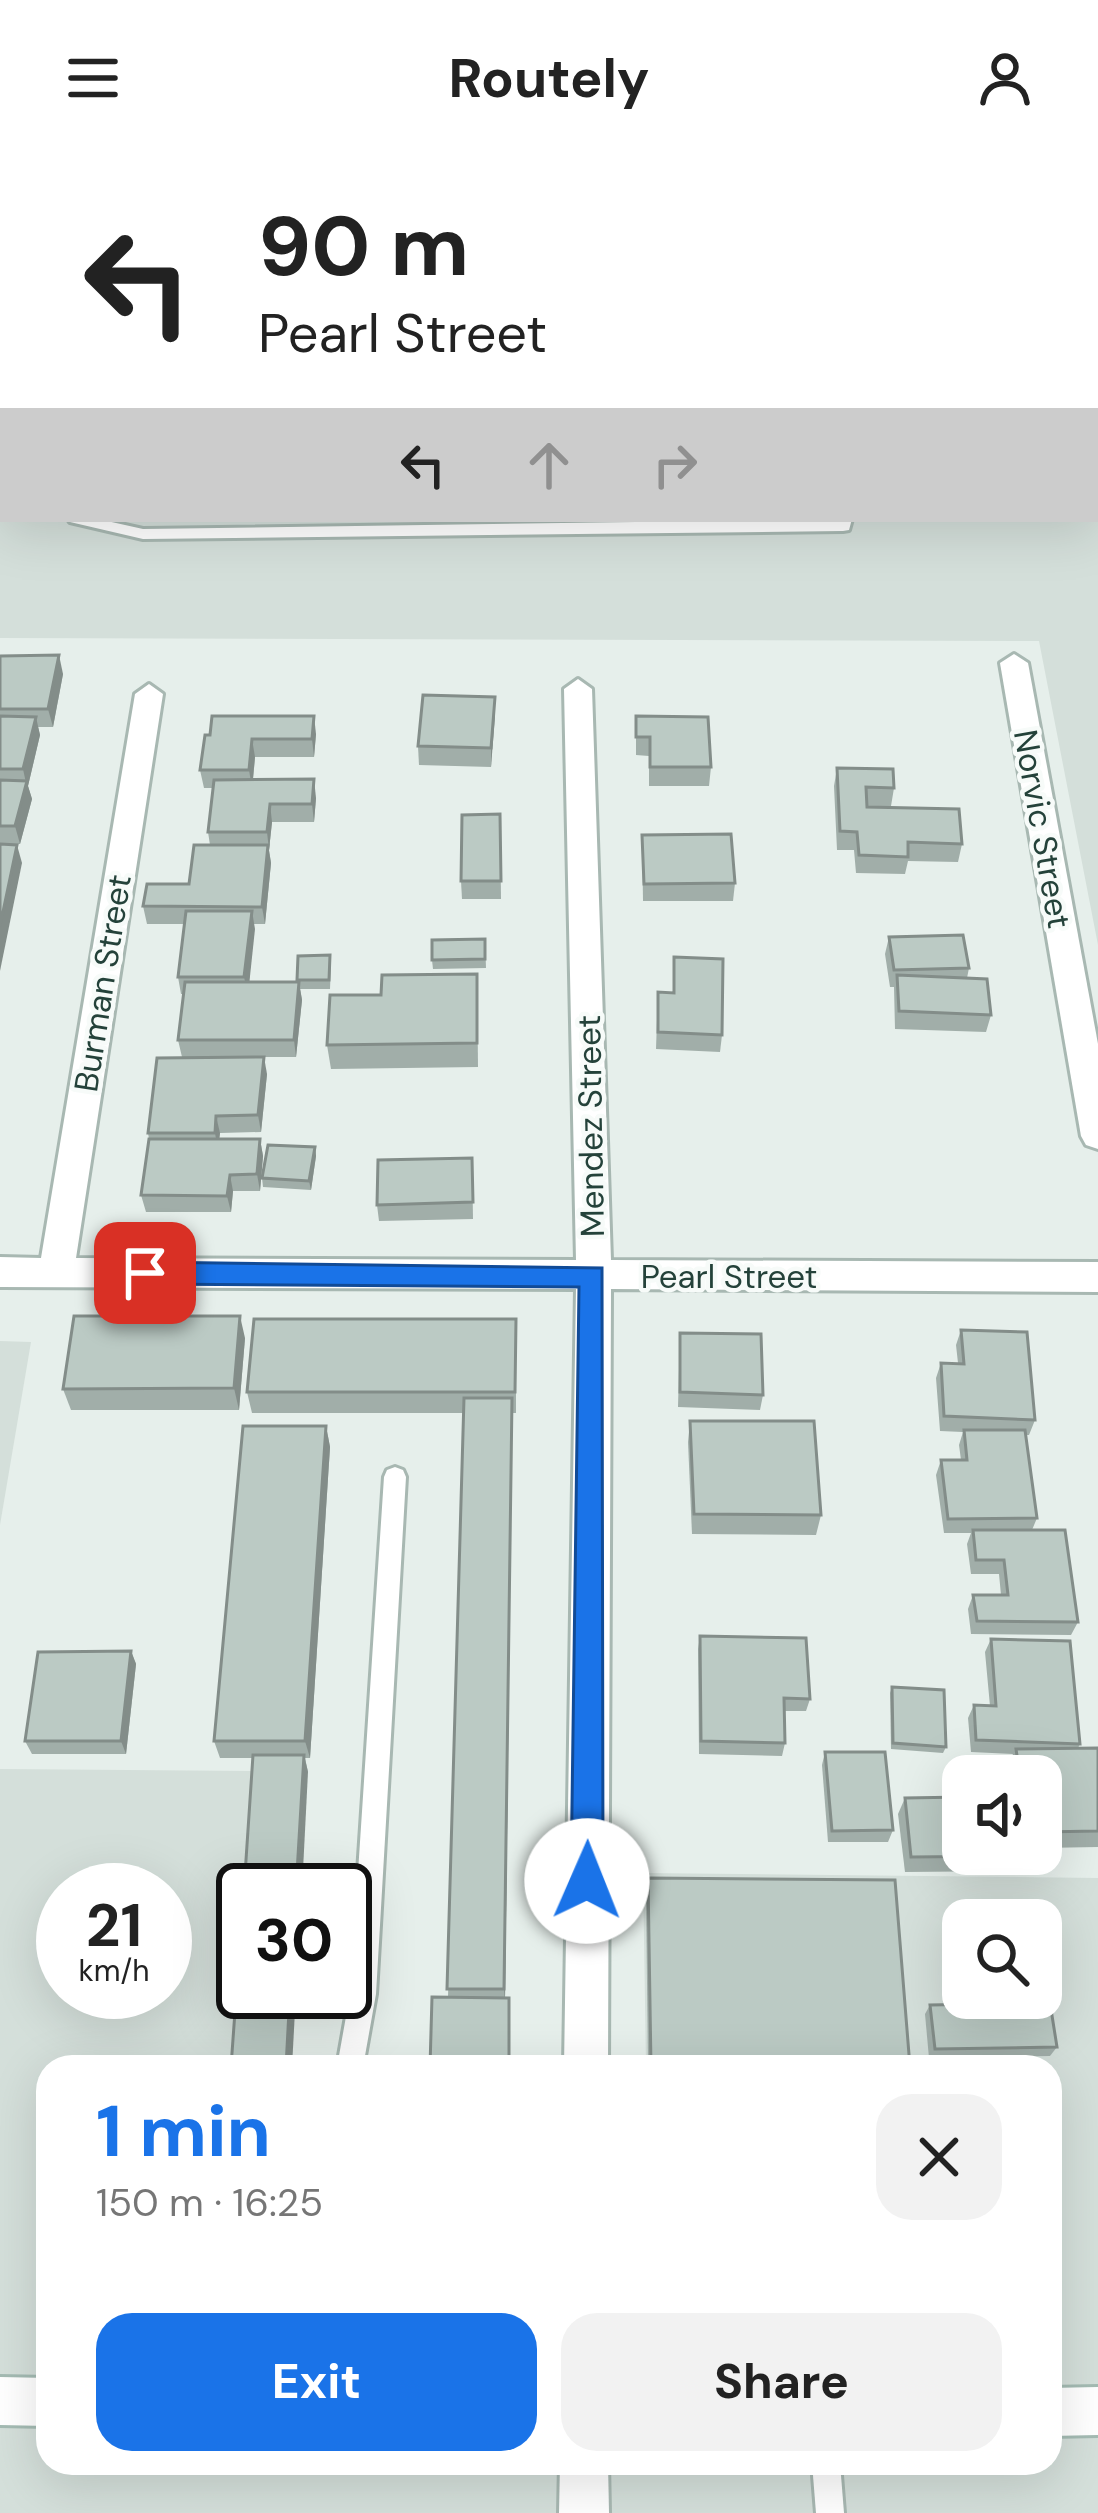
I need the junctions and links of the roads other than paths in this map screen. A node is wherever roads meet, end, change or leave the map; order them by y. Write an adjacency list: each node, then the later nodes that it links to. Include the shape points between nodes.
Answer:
1 (89, 522): 3 (lane, via 143,534)
2 (844, 522): 3 (lane)
3 (418, 525)
4 (1014, 663): 7 (street, Norvic Street)
5 (578, 689): 10 (street, Mendez Street)
6 (149, 694): 9 (street, Burman Street)
7 (1098, 1136)
8 (0, 1272): 9 (street, Pearl Street)
9 (56, 1272): 10 (street, Pearl Street)
10 (592, 1276): 11 (street, Pearl Street); 14 (street, Mendez Street)
11 (1098, 1277)
12 (395, 1477): 13 (lane, via 363,1994)
13 (352, 2055)
14 (586, 2055)
15 (0, 2401): 16 (street)
16 (36, 2402)
17 (1098, 2411): 18 (street)
18 (1062, 2412)
19 (584, 2475): 21 (street)
20 (827, 2475): 22 (lane)
21 (584, 2513)
22 (830, 2513)

